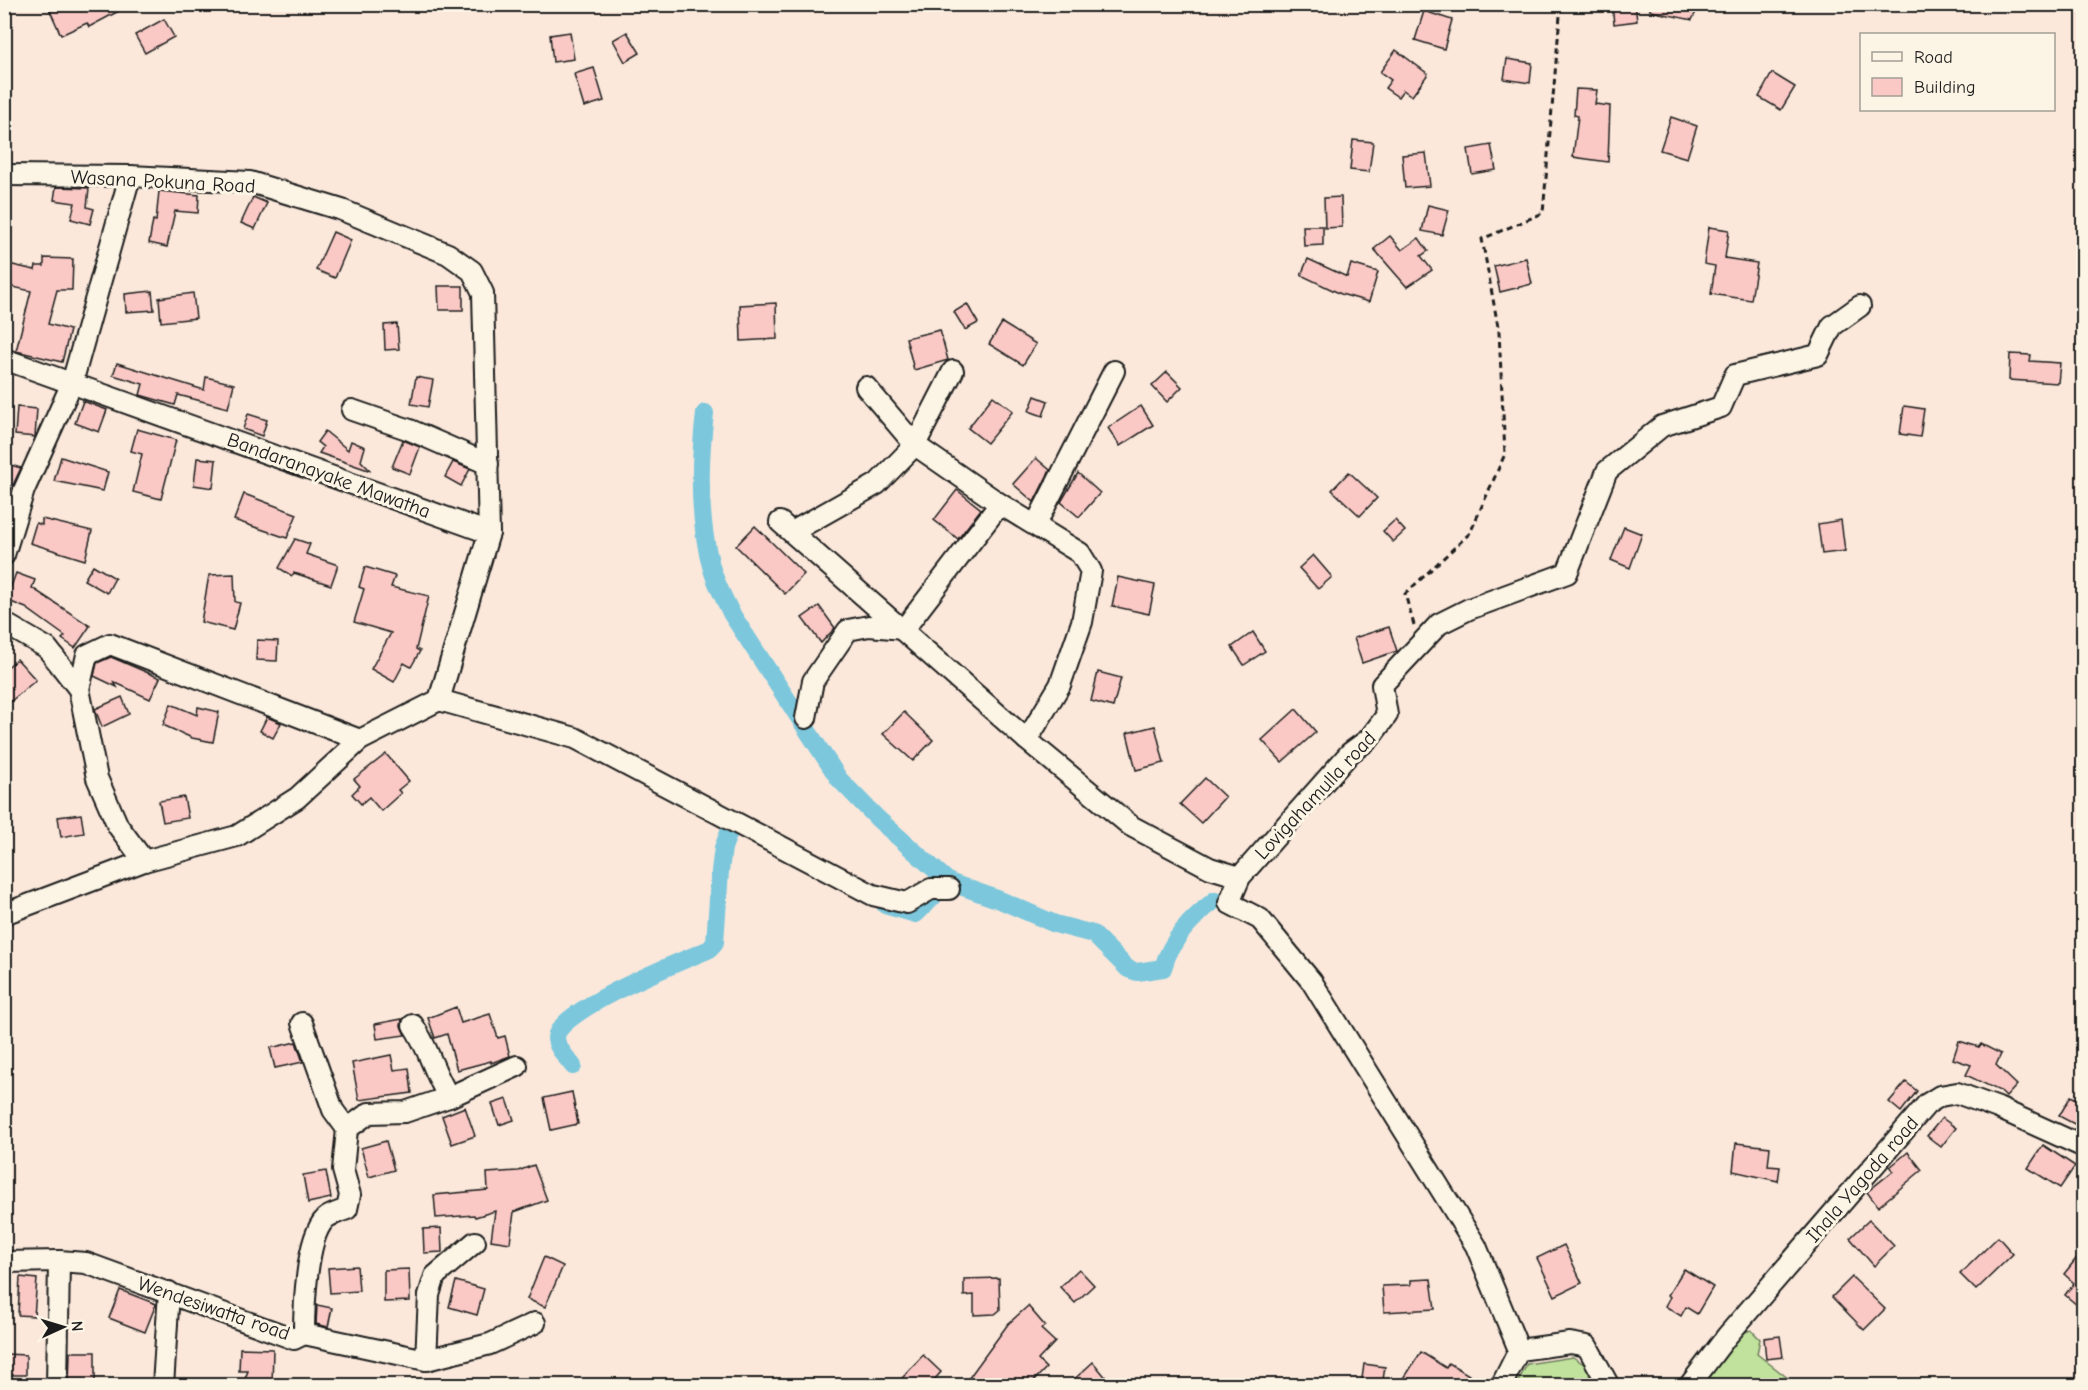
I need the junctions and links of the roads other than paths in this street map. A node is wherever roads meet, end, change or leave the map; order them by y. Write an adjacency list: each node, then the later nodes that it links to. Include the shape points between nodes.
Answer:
1 (4, 175): 2 (street, Wasana Pokuna Road)
2 (130, 176): 7 (street); 11 (street, Wasana Pokuna Road, via 250,182 342,210 447,254 472,271 483,293)
3 (1860, 306): 24 (street, Lovigahamulla road, via 1832,326 1818,355 1735,375 1721,407 1662,426 1607,471 1566,573 1439,624 1382,685 1387,715 1369,739 1350,753)
4 (4, 359): 7 (street, Bandaranayake Mawatha)
5 (953, 371): 10 (street)
6 (1114, 371): 13 (street)
7 (72, 382): 14 (street, Bandaranayake Mawatha); 15 (street, via 24,490)
8 (866, 387): 10 (street)
9 (352, 410): 11 (street)
10 (915, 445): 12 (street); 17 (street, via 877,484 786,527)
11 (488, 464): 14 (street, Wasana Pokuna Road)
12 (1000, 504): 13 (street); 17 (street)
13 (1036, 524): 22 (street, via 1080,553 1090,571 1082,622 1060,685)
14 (489, 533): 19 (street)
15 (4, 555)
16 (4, 623): 18 (street, via 47,648)
17 (904, 629): 20 (street, via 868,626 848,630 813,681); 22 (street)
18 (79, 689): 21 (street, via 87,655 110,644); 23 (street, via 97,778 118,826)
19 (439, 700): 21 (street); 25 (street, via 575,738 873,895 908,903)
20 (806, 718)
21 (360, 740): 23 (street, via 297,798 237,836)
22 (1028, 740): 24 (street, via 1131,826 1210,868)
23 (144, 861): 26 (street)
24 (1240, 878): 39 (street, Lovigahamulla road, via 1229,903 1260,920 1312,982 1476,1246)
25 (940, 889)
26 (4, 914)
27 (302, 1023): 31 (street, via 333,1110)
28 (413, 1025): 30 (street, via 426,1043 435,1076)
29 (517, 1066): 30 (street)
30 (449, 1097): 31 (street, via 405,1112 369,1113)
31 (347, 1129): 38 (street, Wendesiwatta road, via 343,1170 350,1195 347,1209 326,1217 317,1231 304,1293)
32 (2084, 1147): 45 (street, Ihala Yagoda road, via 1957,1093 1940,1096 1927,1104 1727,1336)
33 (475, 1242): 40 (street, via 435,1276 429,1295)
34 (59, 1261): 35 (street, Wendesiwatta road); 36 (street, Wendesiwatta road, via 86,1263); 41 (street)
35 (4, 1262)
36 (169, 1292): 38 (street, Wendesiwatta road, via 294,1339); 42 (street)
37 (535, 1323): 40 (street, via 490,1344)
38 (304, 1334): 40 (street)
39 (1519, 1350): 43 (street); 44 (street, via 1570,1342 1587,1346)
40 (426, 1360)
41 (57, 1386)
42 (163, 1386)
43 (1501, 1386)
44 (1609, 1386)
45 (1689, 1386)

